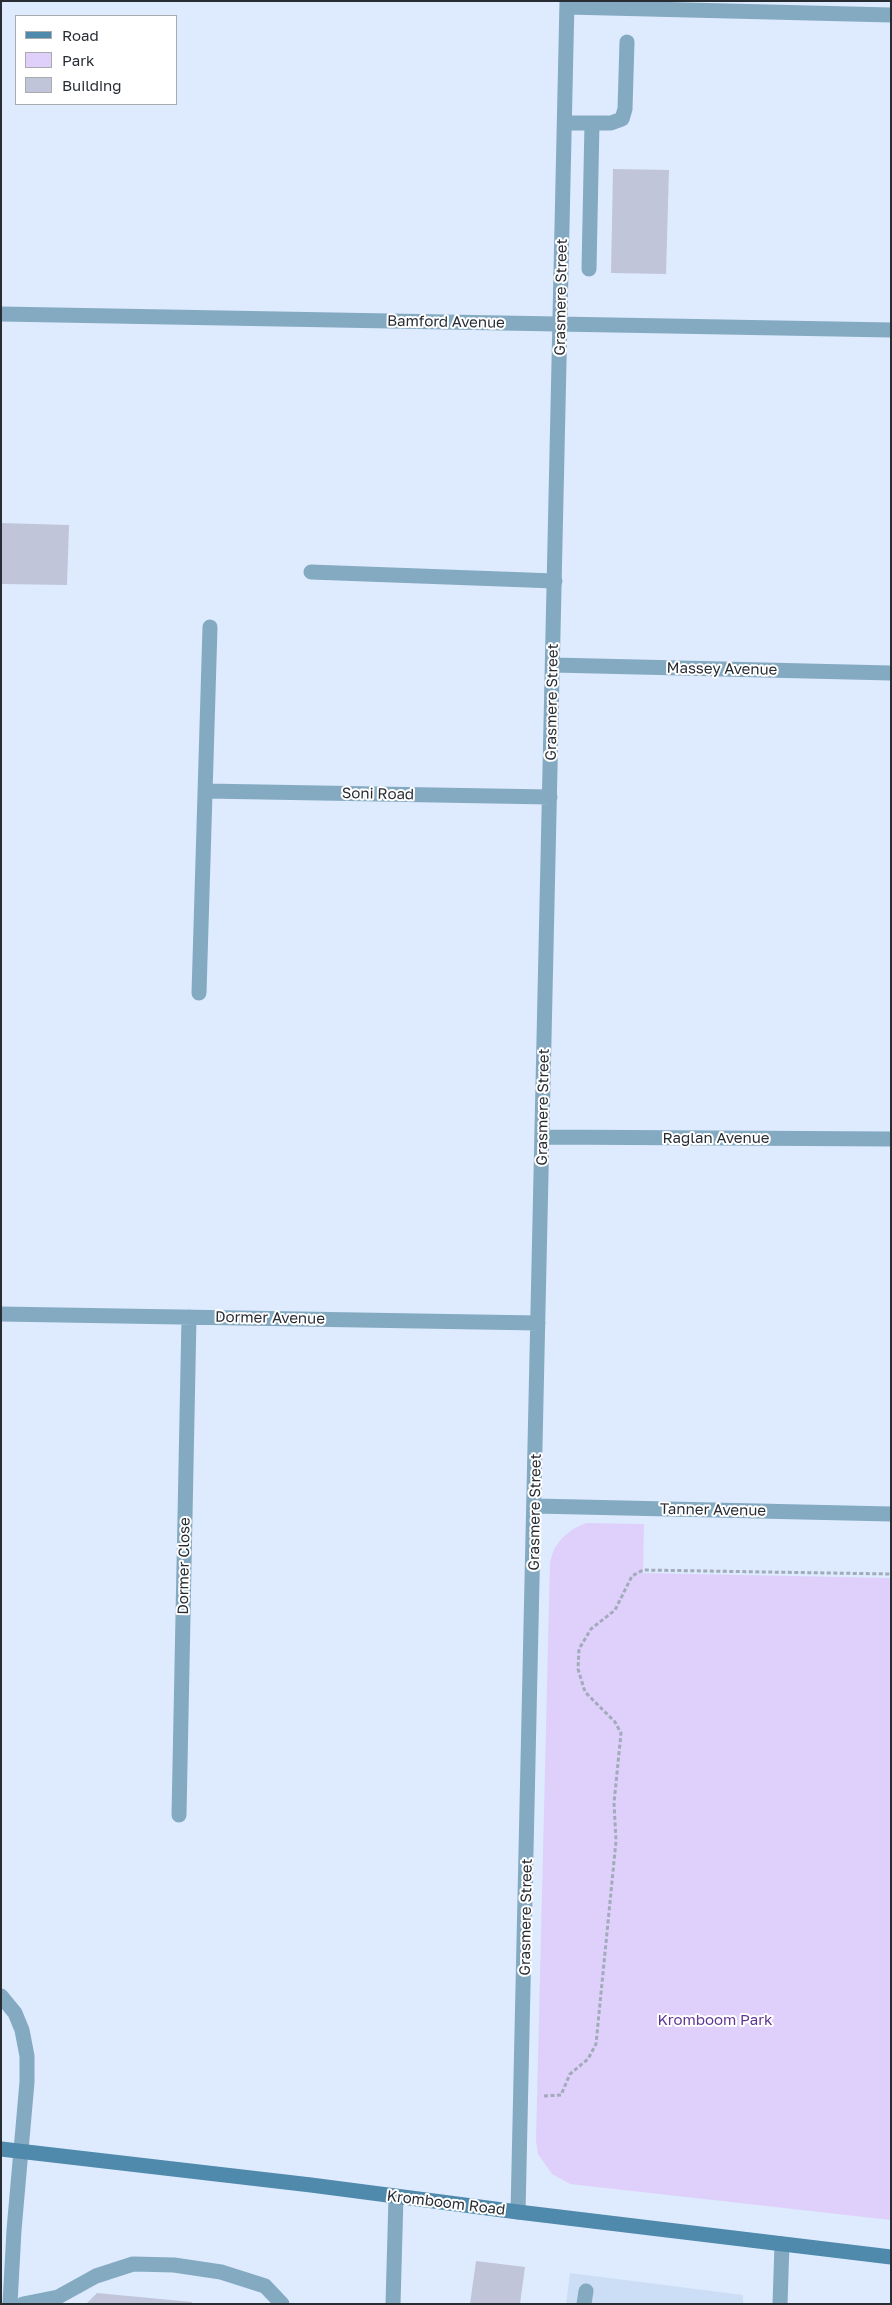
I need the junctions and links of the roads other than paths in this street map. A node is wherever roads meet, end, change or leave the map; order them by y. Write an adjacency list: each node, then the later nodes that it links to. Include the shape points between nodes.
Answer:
1 (567, 4): 2 (street); 4 (street, Grasmere Street)
2 (891, 15)
3 (627, 42): 5 (street, via 625,115 617,122)
4 (565, 122): 5 (street); 8 (street, Grasmere Street)
5 (592, 123): 6 (street)
6 (589, 269)
7 (1, 314): 8 (street, Bamford Avenue)
8 (560, 324): 9 (street, Bamford Avenue); 11 (street, Grasmere Street)
9 (891, 330)
10 (310, 572): 11 (street)
11 (555, 581): 13 (street, Grasmere Street)
12 (210, 627): 15 (street)
13 (553, 665): 14 (street, Massey Avenue); 16 (street, Grasmere Street)
14 (891, 673)
15 (205, 791): 16 (street, Soni Road); 17 (street)
16 (550, 797): 18 (street, Grasmere Street)
17 (199, 993)
18 (542, 1138): 19 (street, Raglan Avenue); 22 (street, Grasmere Street)
19 (891, 1139)
20 (1, 1314): 21 (street, Dormer Avenue)
21 (189, 1316): 22 (street, Dormer Avenue); 25 (street, Dormer Close)
22 (538, 1323): 23 (street, Grasmere Street)
23 (535, 1506): 24 (street, Tanner Avenue); 30 (street, Grasmere Street)
24 (891, 1514)
25 (179, 1815)
26 (1, 1996): 28 (street, via 15,2013 27,2056)
27 (1, 2149): 28 (street, Kromboom Road)
28 (22, 2151): 29 (street, Kromboom Road); 33 (street)
29 (396, 2197): 30 (street, Kromboom Road); 36 (street)
30 (518, 2212): 31 (street, Kromboom Road)
31 (782, 2244): 32 (street, Kromboom Road); 37 (street)
32 (891, 2257)
33 (10, 2304)
34 (22, 2304): 35 (street, via 58,2297 96,2276 133,2264 174,2265 221,2272 265,2286)
35 (282, 2304)
36 (394, 2304)
37 (780, 2304)

